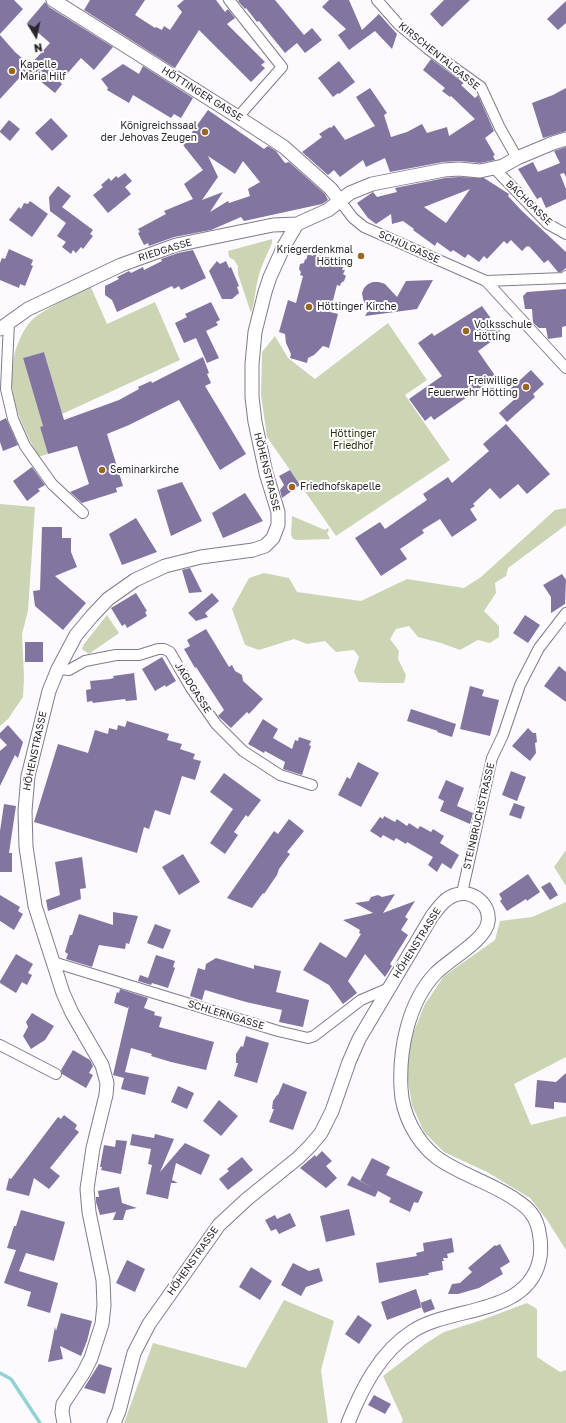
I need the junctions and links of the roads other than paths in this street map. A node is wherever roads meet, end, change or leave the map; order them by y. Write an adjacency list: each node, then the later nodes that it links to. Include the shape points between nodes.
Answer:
1 (53, 0): 4 (street, HÖTTINGER GASSE)
2 (229, 0): 4 (street, via 282,67)
3 (377, 0): 6 (street, KIRSCHENTALGASSE, via 399,24 428,49 481,87)
4 (238, 117): 8 (street, HÖTTINGER GASSE, via 284,147 331,189)
5 (566, 139): 6 (street, RIEDGASSE)
6 (517, 158): 7 (street, RIEDGASSE)
7 (494, 168): 8 (street, RIEDGASSE, via 480,171 444,170 372,184 350,193); 10 (street, BACHGASSE, via 548,224)
8 (340, 201): 9 (street, RIEDGASSE, via 328,210); 12 (street, SCHULGASSE, via 352,218 364,227)
9 (297, 224): 13 (street, RIEDGASSE, via 273,225 176,245 121,265 28,309); 17 (street, HÖHENSTRASSE, via 284,246 265,292 255,332 252,358 254,416 266,473 278,512 278,525 273,538 265,546 253,550 164,566 135,580 115,594 92,616 76,635)
10 (566, 234)
11 (566, 276): 12 (street, SCHULGASSE)
12 (486, 280): 14 (street, SCHULGASSE)
13 (4, 325): 15 (street, via 6,390 13,419 25,446 52,484)
14 (566, 368)
15 (83, 513)
16 (566, 614): 19 (street, STEINBRUCHSTRASSE, via 539,648 520,685 503,735 492,758)
17 (58, 669): 18 (street, JAGDGASSE, via 69,670 85,661 116,655 139,655 164,649 170,652 216,724 243,751 280,775); 20 (street, HÖHENSTRASSE, via 40,724 28,776 25,811 32,895)
18 (312, 785)
19 (462, 893): 21 (street, HÖHENSTRASSE, via 454,895 440,905); 26 (street, via 477,897 484,905 488,913 486,930 443,966 419,998 408,1026 401,1059 402,1102 414,1132 434,1155 504,1192 530,1211 539,1232 539,1261 534,1276 513,1296 431,1322 399,1341 373,1372)
20 (53, 962): 21 (street, SCHLERNGASSE, via 308,1038 361,1000); 24 (street, HÖHENSTRASSE, via 63,993 102,1065 107,1083 87,1189 89,1212 103,1280 102,1324 91,1358 63,1404)
21 (389, 988): 25 (street, HÖHENSTRASSE, via 354,1051 321,1133 298,1158 219,1225 149,1324 134,1353)
22 (0, 1045): 23 (street)
23 (56, 1074)
24 (64, 1423)
25 (114, 1423)
26 (348, 1423)

